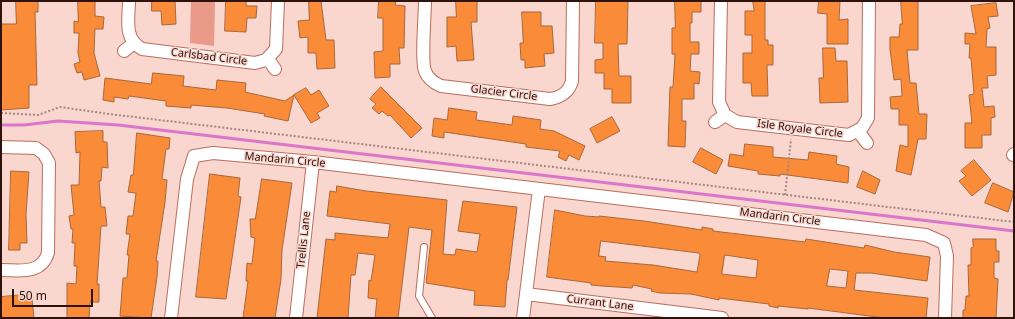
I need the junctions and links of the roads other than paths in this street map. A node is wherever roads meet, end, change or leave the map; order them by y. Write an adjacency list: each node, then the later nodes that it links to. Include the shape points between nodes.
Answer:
1 (129, 1): 7 (street, via 128,29)
2 (278, 1): 9 (street, via 276,50)
3 (425, 1): 11 (street, Glacier Circle, via 424,82 550,99)
4 (573, 1): 11 (street, via 572,81)
5 (721, 1): 13 (street, via 719,102)
6 (869, 1): 15 (street, Isle Royale Circle, via 868,118)
7 (134, 42): 8 (street); 9 (street, Carlsbad Circle, via 145,50 255,63)
8 (124, 51)
9 (268, 59): 10 (street)
10 (275, 69)
11 (564, 94): 12 (street)
12 (571, 104)
13 (725, 114): 14 (street); 15 (street, Isle Royale Circle, via 737,122 849,135)
14 (715, 122)
15 (858, 131): 16 (street)
16 (867, 142)
17 (1, 147): 21 (street, via 36,148 46,158 49,167 46,258 43,264 32,270)
18 (313, 162): 19 (street, Mandarin Circle); 23 (street, Mandarin Circle, via 213,153 194,156 187,179); 24 (street, Trellis Lane)
19 (539, 189): 22 (street); 28 (street, Mandarin Circle, via 926,234 944,244 947,256)
20 (424, 247): 25 (lane, via 419,296)
21 (1, 270)
22 (526, 294): 26 (street); 27 (street, Currant Lane)
23 (170, 318)
24 (296, 318)
25 (432, 318)
26 (523, 318)
27 (722, 318)
28 (945, 318)

